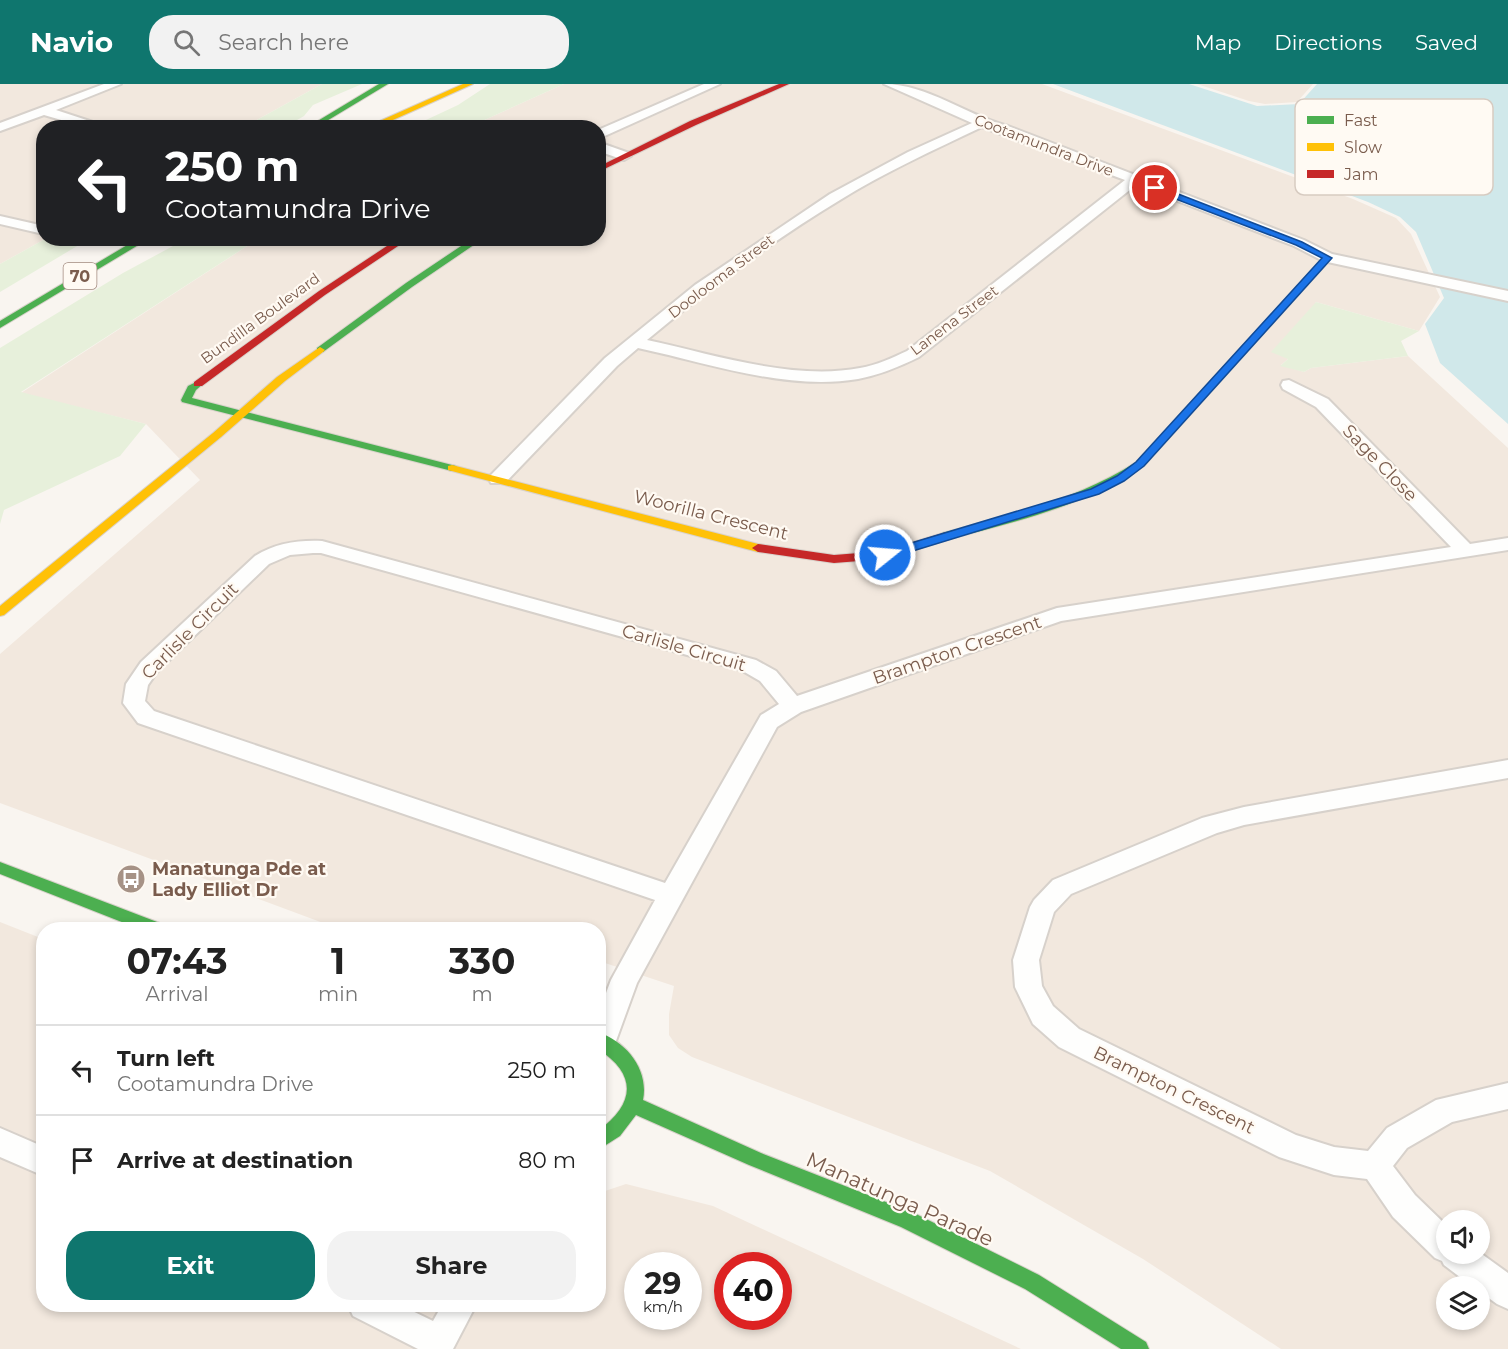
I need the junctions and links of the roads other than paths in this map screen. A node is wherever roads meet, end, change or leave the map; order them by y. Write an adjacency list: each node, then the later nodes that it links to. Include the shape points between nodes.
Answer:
1 (115, 84): 7 (street)
2 (384, 84): 9 (main road)
3 (469, 84): 10 (main road)
4 (714, 84): 13 (street)
5 (785, 84): 15 (main road)
6 (890, 84): 11 (street, Cootamundra Drive)
7 (44, 111): 8 (street); 12 (street)
8 (76, 120)
9 (323, 120)
10 (386, 120)
11 (981, 123): 17 (street, Cootamundra Drive); 28 (street, Doolooma Street, via 836,197 769,239 700,288)
12 (0, 127)
13 (606, 131)
14 (606, 149): 15 (street)
15 (624, 156): 16 (main road)
16 (606, 166)
17 (1134, 180): 24 (street, Cootamundra Drive, via 1299,243); 28 (street, Lanena Street, via 913,354 886,366 849,375 807,375)
18 (0, 220): 19 (street)
19 (36, 228)
20 (108, 246): 26 (main road, via 20,302)
21 (133, 246): 26 (main road, 70)
22 (394, 246): 30 (main road, Bundilla Boulevard, via 312,300 202,380 186,396 191,403)
23 (468, 246): 30 (main road, via 332,339)
24 (1328, 258): 25 (street, Cootamundra Drive); 31 (main road, Woorilla Crescent, via 1140,464 1120,479 1095,491 885,555 834,560 766,550)
25 (1508, 296)
26 (15, 316): 27 (main road, 70)
27 (0, 325)
28 (635, 342): 31 (street, Doolooma Street)
29 (1289, 385): 33 (street, Sage Close, via 1322,403)
30 (240, 416): 31 (main road, Woorilla Crescent); 34 (main road)
31 (498, 479)
32 (1508, 544): 33 (street, Brampton Crescent)
33 (1465, 550): 35 (street, Brampton Crescent, via 1058,615)
34 (0, 612)
35 (793, 706): 38 (street, Brampton Crescent, via 770,721); 38 (street, Carlisle Circuit, via 768,676 748,665 322,547 300,546 278,550 262,561 149,667 137,684 134,703 146,717)
36 (1508, 769): 47 (street, Brampton Crescent, via 1211,825 1062,887 1043,907 1026,960 1029,987 1043,1015 1069,1038 1290,1147 1334,1161)
37 (0, 868): 39 (main road)
38 (671, 895): 40 (street, Brampton Crescent, via 624,980)
39 (138, 922)
40 (606, 1027)
41 (606, 1042): 43 (main road, via 625,1054 634,1070)
42 (1508, 1096): 47 (street, via 1446,1110 1397,1138)
43 (634, 1105): 44 (main road, via 624,1122); 54 (main road, Manatunga Parade, via 907,1220 1032,1282)
44 (606, 1138)
45 (0, 1142): 46 (street)
46 (36, 1158)
47 (1376, 1166): 48 (street, via 1404,1206)
48 (1436, 1237)
49 (1469, 1264): 50 (street)
50 (1508, 1293)
51 (377, 1312): 53 (street)
52 (456, 1312): 53 (street)
53 (437, 1345)
54 (1139, 1349)

